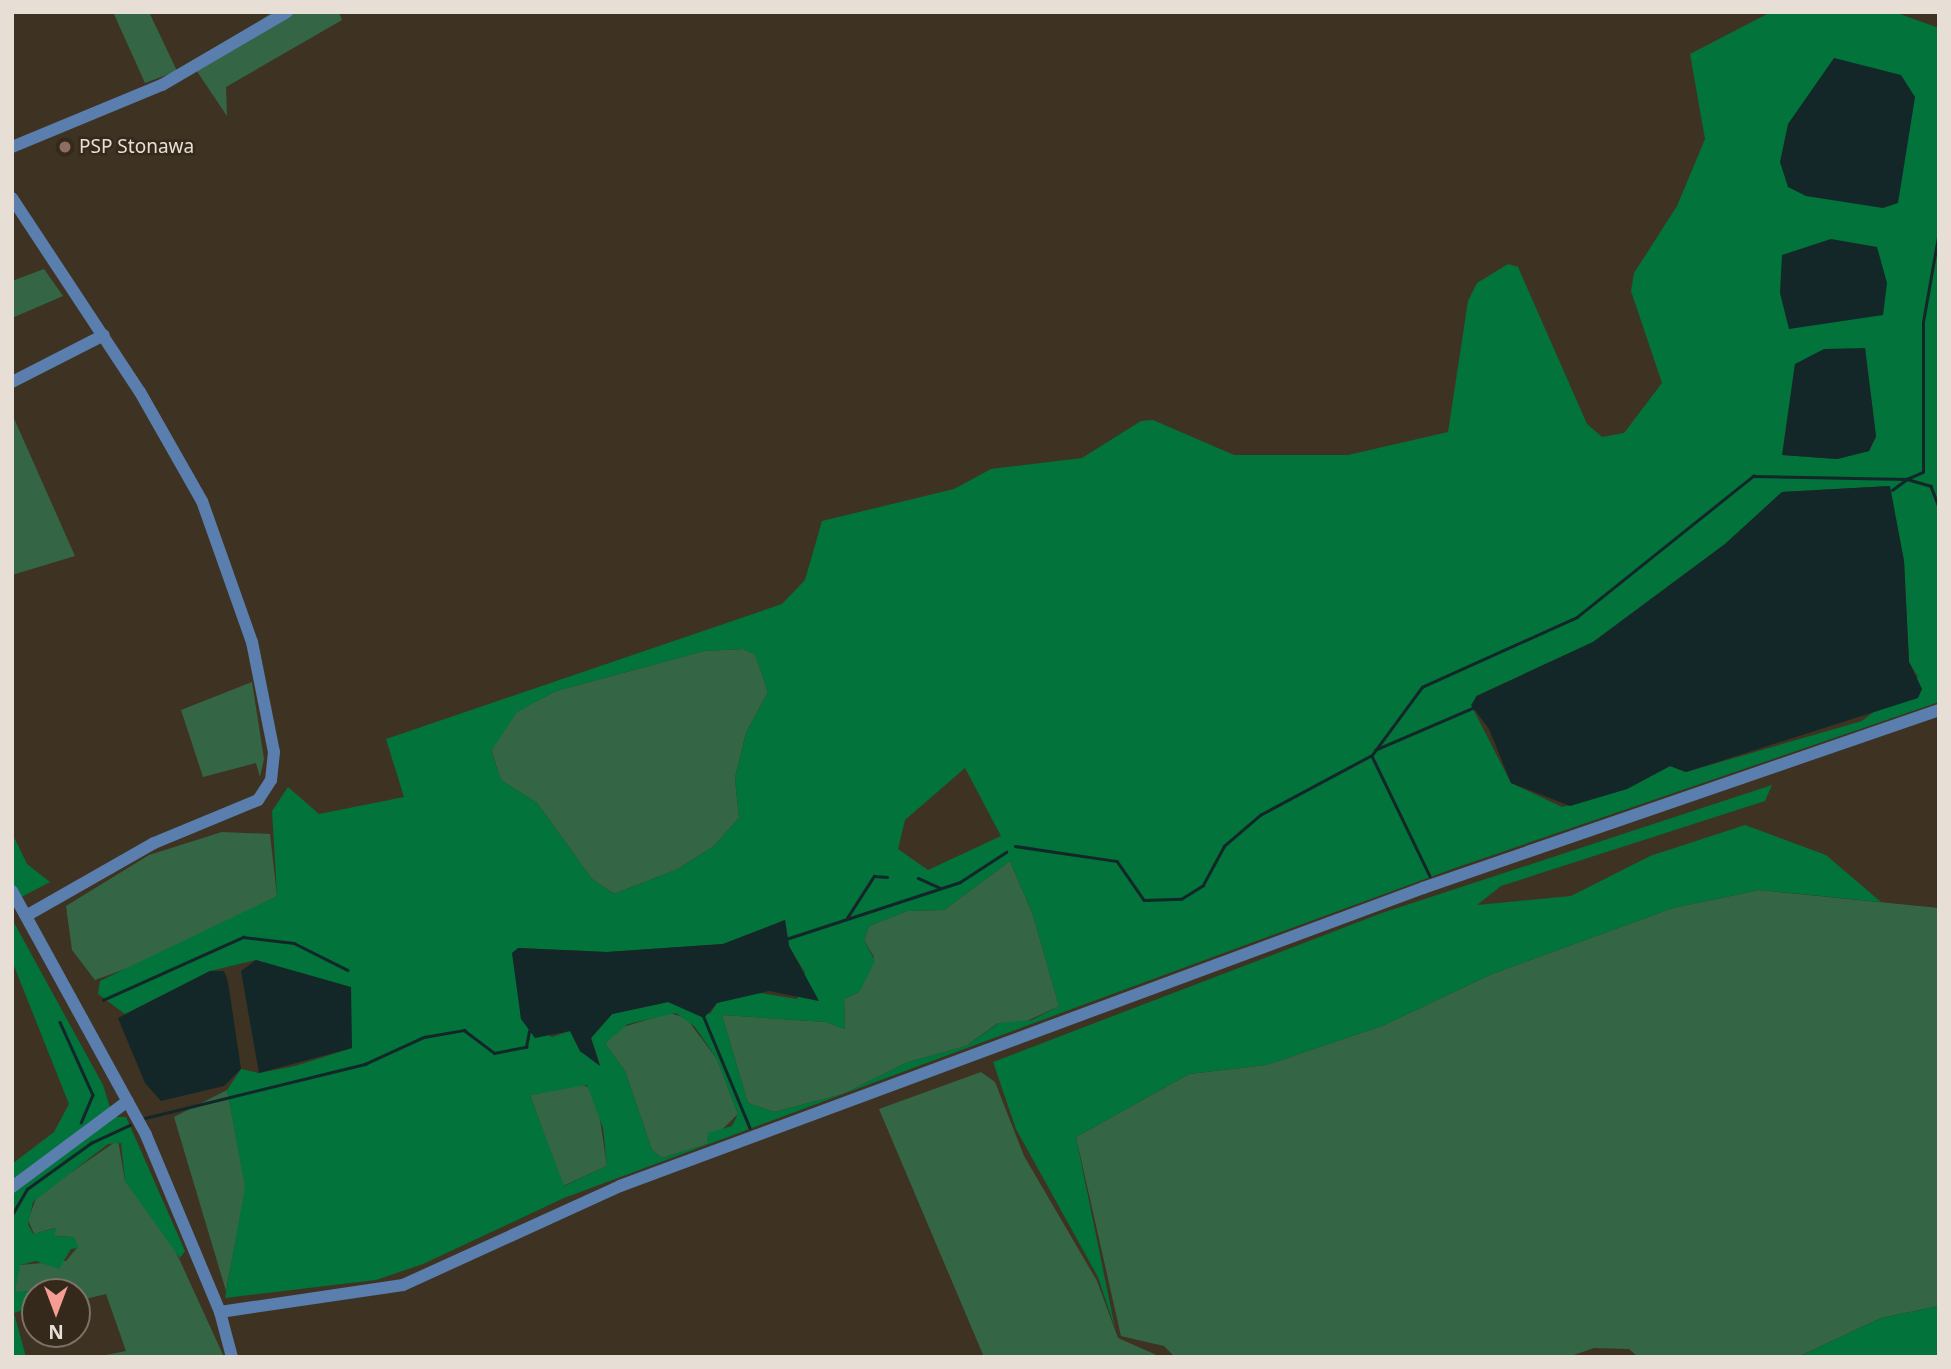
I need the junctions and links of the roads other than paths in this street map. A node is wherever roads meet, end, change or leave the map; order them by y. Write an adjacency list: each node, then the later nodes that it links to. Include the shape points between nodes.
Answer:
1 (287, 12): 2 (street, via 162,85)
2 (12, 147)
3 (12, 198): 4 (street)
4 (104, 335): 5 (street); 8 (street, via 202,501 233,581 268,713 271,780 258,800 155,843)
5 (12, 382)
6 (1939, 710): 11 (street, via 1423,888 620,1186 403,1285)
7 (12, 891): 8 (street)
8 (26, 916): 9 (street)
9 (128, 1101): 10 (street); 11 (street)
10 (12, 1186)
11 (220, 1312): 12 (street)
12 (232, 1357)

